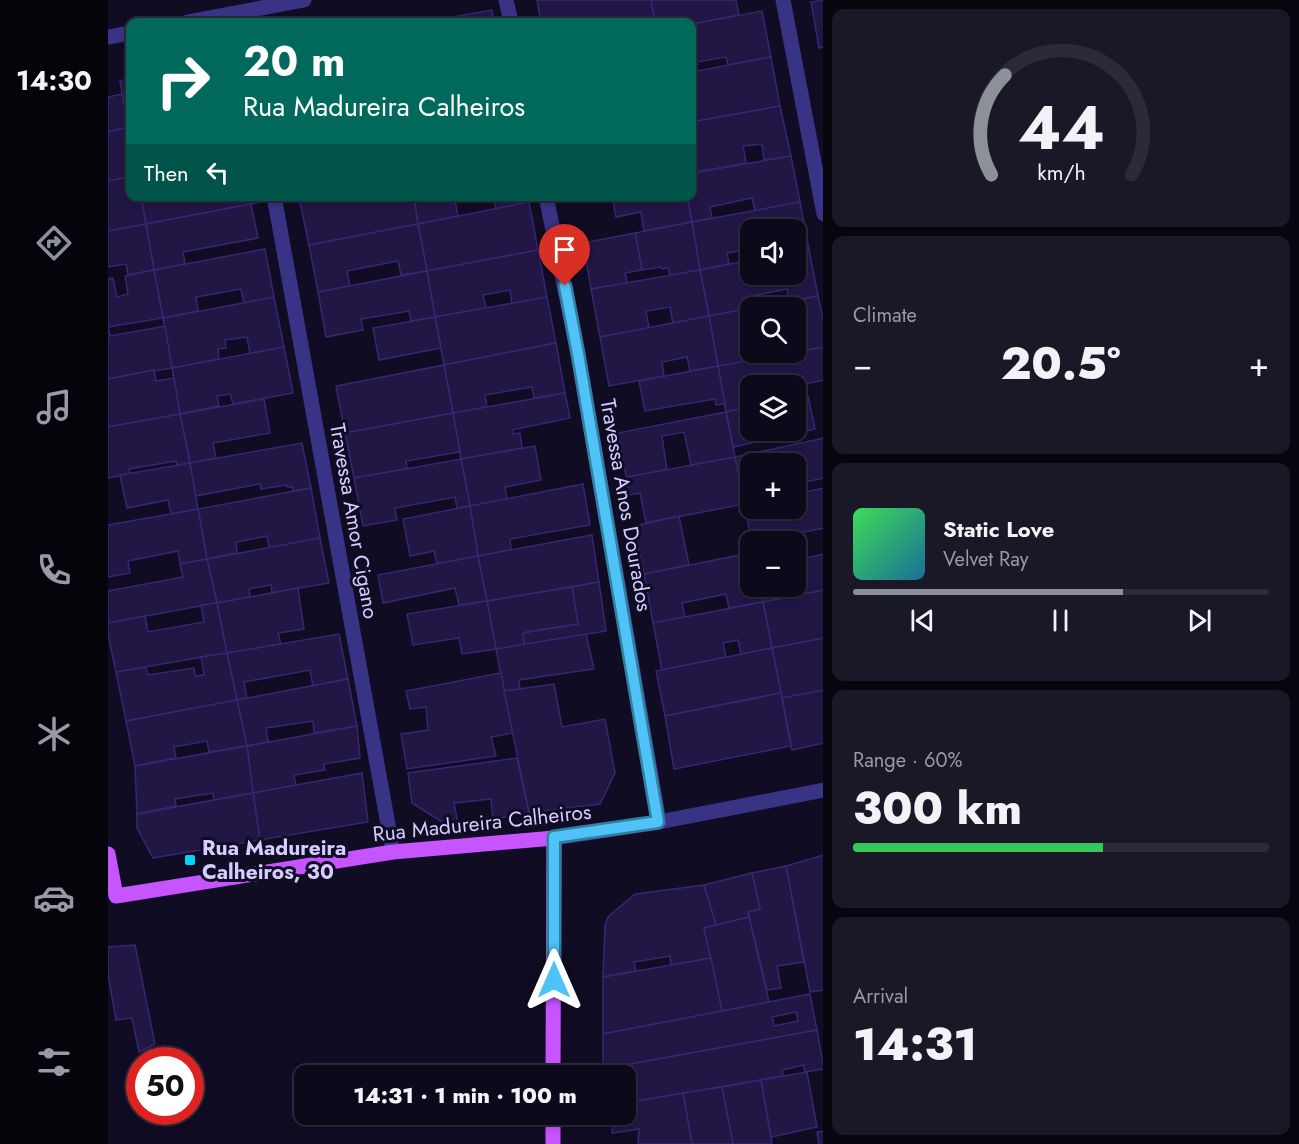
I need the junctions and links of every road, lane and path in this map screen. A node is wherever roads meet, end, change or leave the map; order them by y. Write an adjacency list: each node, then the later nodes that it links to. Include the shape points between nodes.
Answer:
1 (304, 0): 4 (street)
2 (506, 0): 5 (street)
3 (783, 0): 10 (street)
4 (241, 17)
5 (510, 18)
6 (126, 34): 7 (street)
7 (108, 38)
8 (275, 201): 14 (street, Travessa Amor Cigano)
9 (547, 201): 12 (street, Travessa Anos Dourados, via 578,354)
10 (823, 209)
11 (823, 790): 12 (street, Rua Madureira Calheiros)
12 (658, 822): 13 (street, Rua Madureira Calheiros)
13 (554, 837): 14 (main road, Rua Madureira Calheiros); 17 (main road)
14 (393, 852): 16 (main road, Rua Madureira Calheiros)
15 (108, 854): 16 (main road)
16 (112, 896)
17 (554, 1065)
18 (553, 1125): 19 (main road)
19 (553, 1144)

